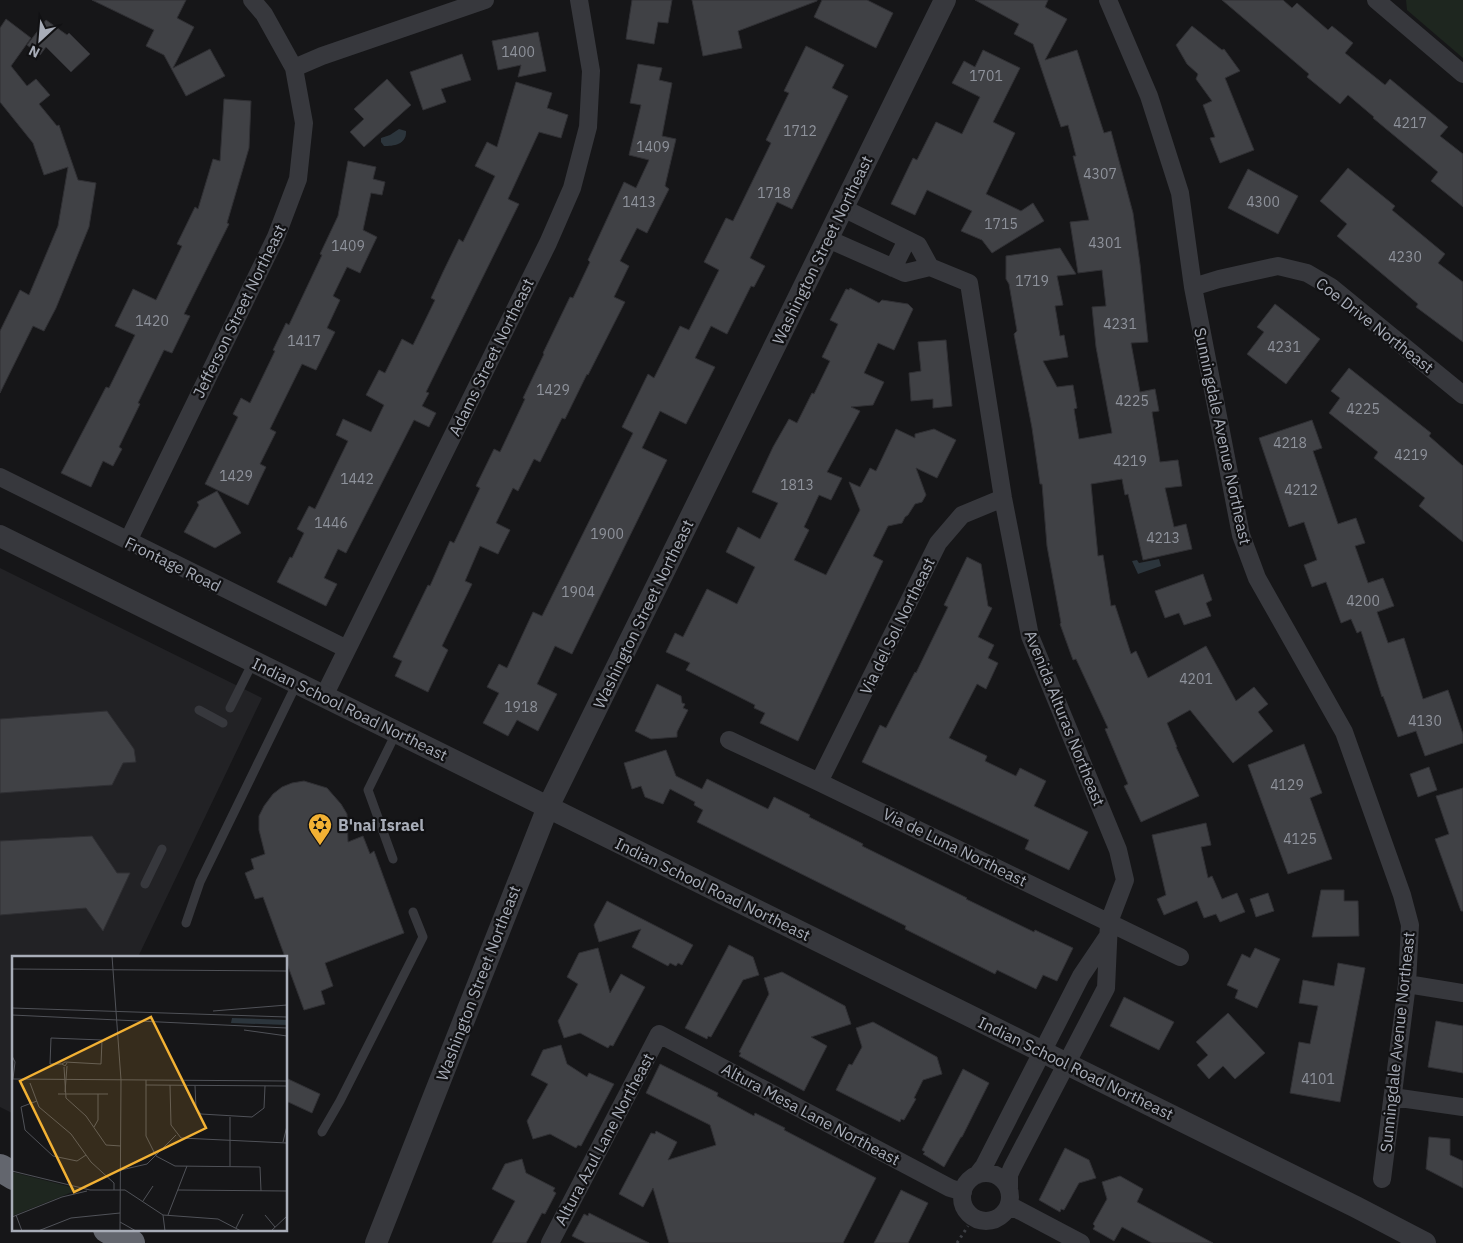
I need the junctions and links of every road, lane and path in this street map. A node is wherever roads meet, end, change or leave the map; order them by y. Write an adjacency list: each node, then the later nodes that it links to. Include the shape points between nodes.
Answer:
1 (252, 0): 7 (street, Jefferson Street Northeast, via 264,14)
2 (485, 0): 7 (street)
3 (579, 0): 20 (street, Adams Street Northeast, via 591,71 588,127 572,188 548,243)
4 (945, 0): 9 (street, Washington Street Northeast)
5 (1108, 0): 14 (street, Sunningdale Avenue Northeast, via 1149,96 1180,193)
6 (1376, 0): 8 (street)
7 (294, 68): 19 (street, Jefferson Street Northeast, via 304,123 298,179 276,237)
8 (1463, 74)
9 (843, 208): 10 (street, Washington Street Northeast); 11 (street)
10 (828, 239): 12 (street); 30 (street, Washington Street Northeast)
11 (907, 240): 12 (street); 13 (street, via 918,245)
12 (893, 268): 13 (street, via 904,273)
13 (930, 268): 17 (street, Avenida Alturas Northeast, via 969,283)
14 (1193, 287): 15 (street, Coe Drive Northeast, via 1278,266 1307,273 1331,287); 38 (street, Sunningdale Avenue Northeast, via 1240,535 1257,578 1344,732 1410,925)
15 (1463, 395)
16 (0, 477): 19 (street, Frontage Road)
17 (1003, 498): 29 (street, Via del Sol Northeast, via 962,515 938,543); 36 (street, Avenida Alturas Northeast, via 1030,636 1118,850 1124,880)
18 (0, 536): 21 (street, Indian School Road Northeast)
19 (128, 541): 20 (street, Frontage Road)
20 (347, 649): 23 (street, Adams Street Northeast)
21 (253, 661): 22 (street, Indian School Road Northeast); 24 (lane)
22 (297, 683): 23 (street, Indian School Road Northeast); 35 (lane, via 200,882)
23 (324, 696): 27 (street, Indian School Road Northeast)
24 (230, 708)
25 (199, 710): 26 (lane)
26 (222, 723)
27 (396, 732): 30 (street, Indian School Road Northeast); 32 (lane, via 368,790)
28 (729, 740): 29 (street, Via de Luna Northeast)
29 (819, 782): 36 (street, Via de Luna Northeast)
30 (548, 807): 41 (street, Indian School Road Northeast); 55 (street, Washington Street Northeast)
31 (162, 849): 33 (lane)
32 (393, 859)
33 (145, 884)
34 (413, 912): 45 (lane, via 423,937)
35 (186, 922)
36 (1108, 929): 37 (street, Via de Luna Northeast); 41 (street); 42 (street, Avenida Alturas Northeast, via 1106,988)
37 (1180, 957)
38 (1407, 984): 39 (street); 43 (street, Sunningdale Avenue Northeast)
39 (1463, 993)
40 (659, 1034): 50 (street, Altura Mesa Lane Northeast); 56 (street, Altura Azul Lane Northeast)
41 (1042, 1052): 42 (street, Indian School Road Northeast); 48 (street, via 984,1166)
42 (1067, 1064): 51 (street, Avenida Alturas Northeast, via 1012,1168); 59 (street, Indian School Road Northeast)
43 (1393, 1097): 44 (street); 49 (street, Sunningdale Avenue Northeast)
44 (1463, 1107)
45 (322, 1132)
46 (0, 1168): 47 (highway)
47 (12, 1175)
48 (976, 1175): 50 (street, via 965,1185); 51 (street, via 999,1176 1005,1181)
49 (1382, 1179)
50 (963, 1192): 51 (street, via 969,1214 983,1221 1006,1212)
51 (1009, 1196): 58 (street)
52 (968, 1226): 57 (path)
53 (109, 1230): 54 (highway)
54 (131, 1243)
55 (376, 1243)
56 (550, 1243)
57 (957, 1243)
58 (1081, 1243)
59 (1425, 1243)

